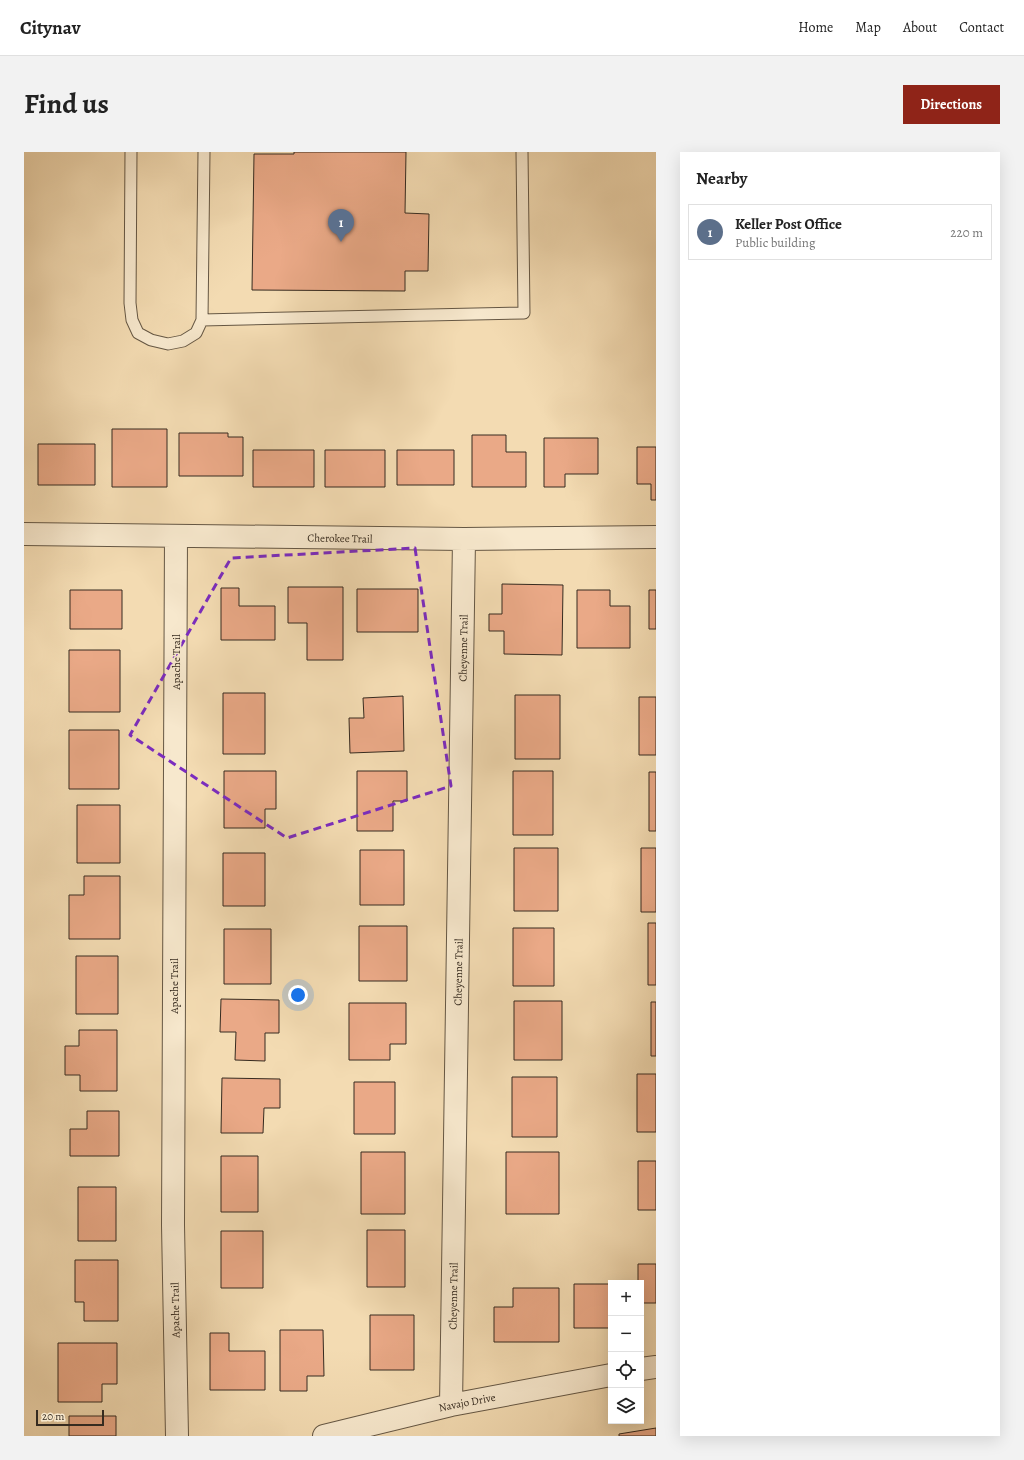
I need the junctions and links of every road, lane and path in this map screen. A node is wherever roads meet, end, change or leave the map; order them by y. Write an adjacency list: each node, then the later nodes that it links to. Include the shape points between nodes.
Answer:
1 (131, 152): 4 (lane, via 132,320 138,333 151,340 168,344 183,341 196,334)
2 (204, 152): 4 (lane)
3 (522, 152): 4 (lane, via 524,312)
4 (202, 320)
5 (24, 534): 6 (street, Cherokee Trail)
6 (176, 536): 8 (street, Cherokee Trail); 13 (street, Apache Trail, via 173,1225)
7 (656, 537): 8 (street, Cherokee Trail)
8 (464, 539): 12 (street, Cheyenne Trail)
9 (656, 1367): 10 (street)
10 (644, 1369)
11 (608, 1376): 12 (street, Navajo Drive)
12 (452, 1405): 14 (street, Navajo Drive)
13 (177, 1436)
14 (324, 1436)

